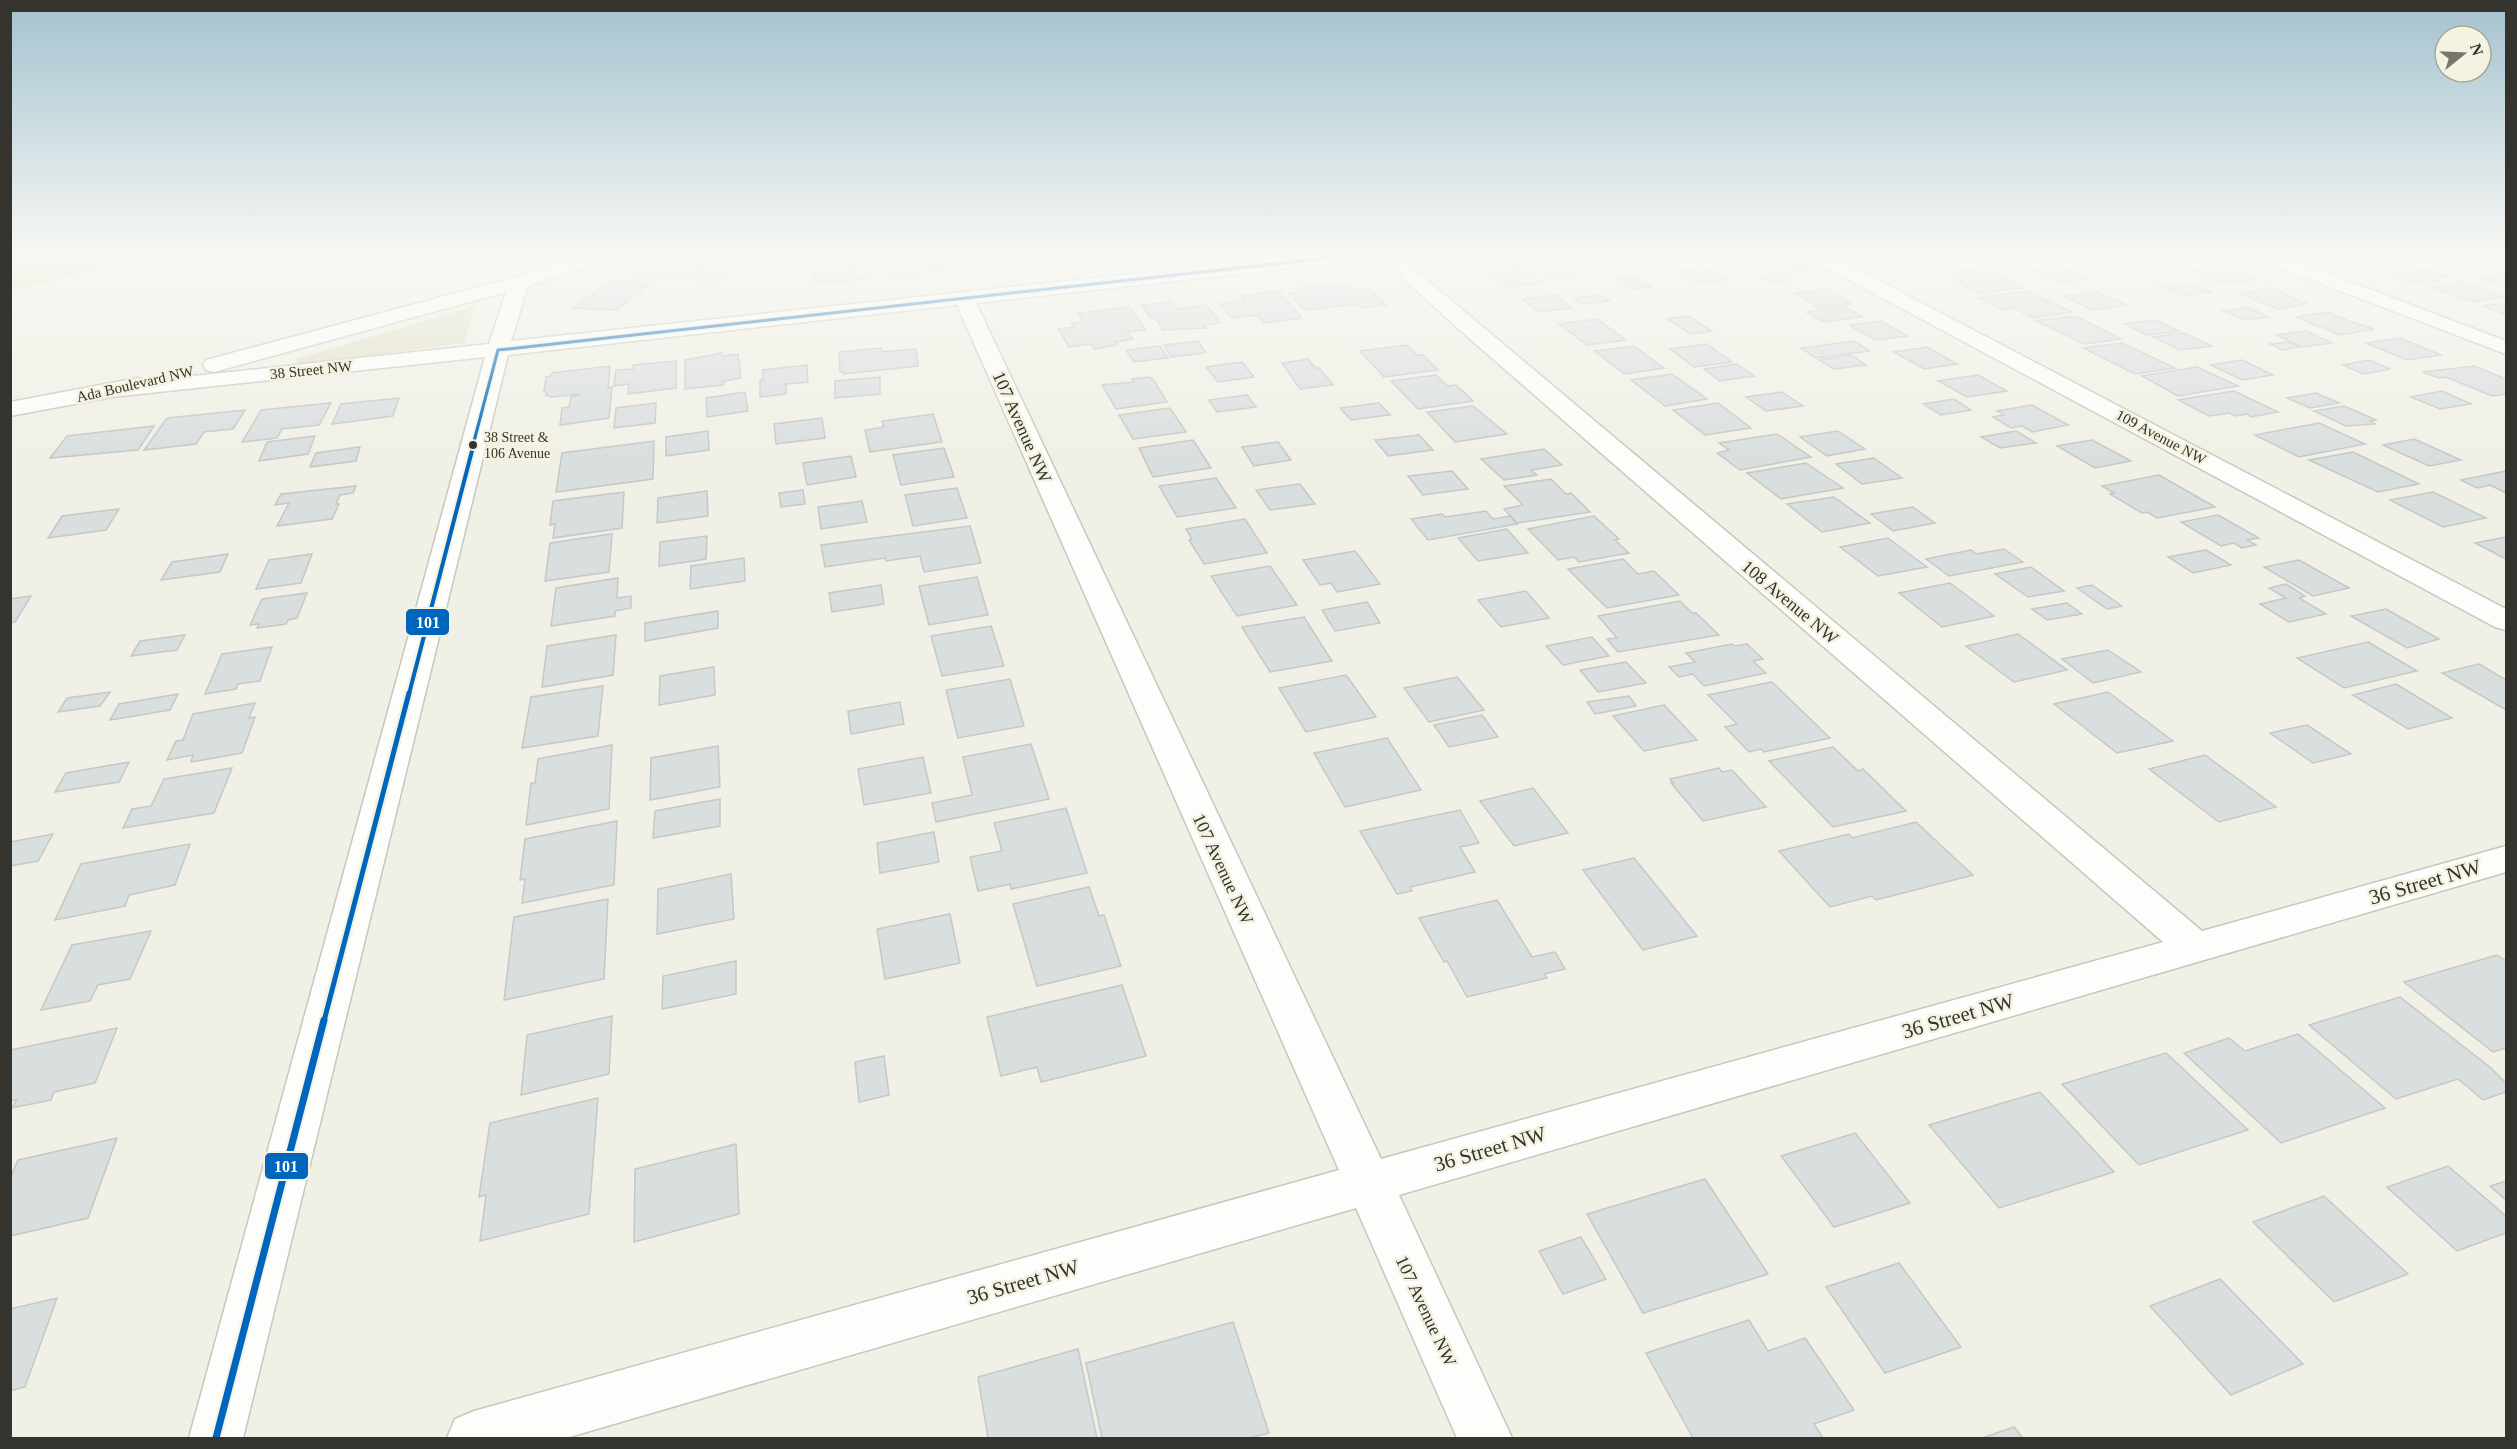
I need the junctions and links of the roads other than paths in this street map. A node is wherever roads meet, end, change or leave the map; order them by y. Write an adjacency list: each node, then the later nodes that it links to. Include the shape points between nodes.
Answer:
1 (373, 322): 10 (street, Ada Boulevard NW)
2 (507, 322): 9 (street)
3 (752, 322): 9 (street, 38 Street NW)
4 (975, 322): 15 (street, 107 Avenue NW)
5 (1462, 322): 14 (street, 108 Avenue NW)
6 (1942, 322): 12 (street, 109 Avenue NW)
7 (2437, 322): 8 (street)
8 (2506, 348)
9 (498, 350): 10 (street, 38 Street NW); 16 (street)
10 (117, 391): 11 (street, Ada Boulevard NW)
11 (10, 409)
12 (2506, 621)
13 (2506, 859): 14 (street, 36 Street NW)
14 (2196, 948): 15 (street, 36 Street NW)
15 (1367, 1184): 17 (street, 36 Street NW); 18 (street, 107 Avenue NW)
16 (216, 1438)
17 (474, 1438)
18 (1485, 1438)

